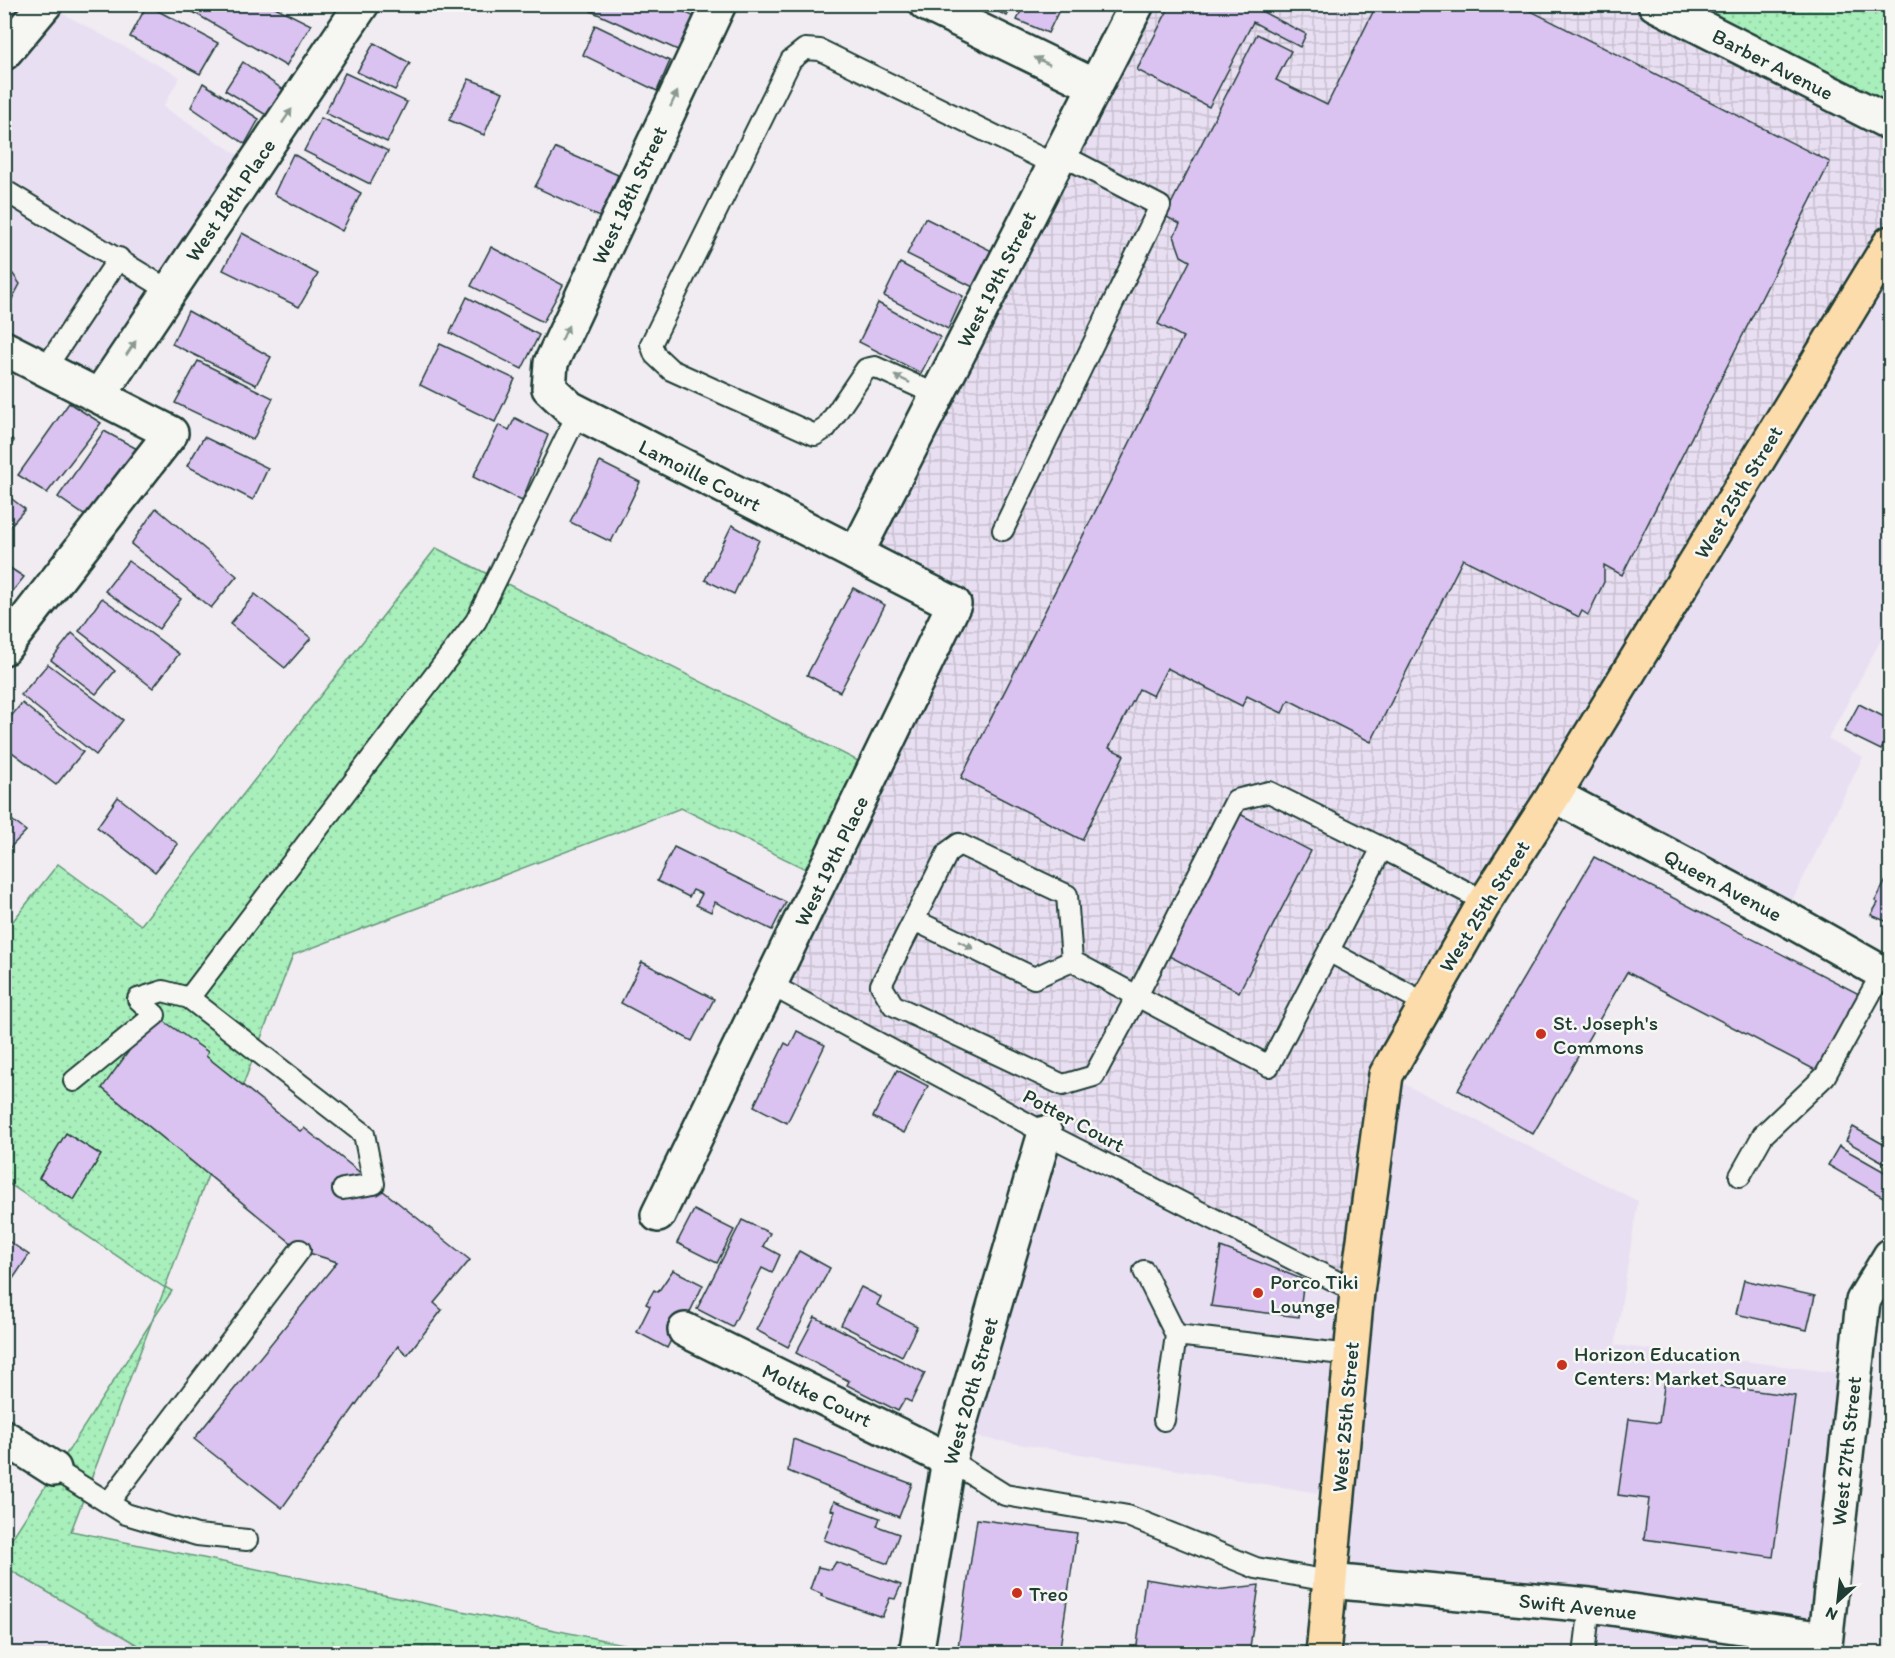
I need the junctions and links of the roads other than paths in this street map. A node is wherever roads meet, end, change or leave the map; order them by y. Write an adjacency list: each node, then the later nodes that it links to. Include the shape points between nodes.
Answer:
1 (45, 4): 7 (street)
2 (362, 4): 14 (street, West 18th Place, one-way to 2)
3 (719, 4): 17 (street, West 18th Street, one-way to 3, via 550,363)
4 (926, 4): 8 (street, one-way to 4)
5 (1137, 4): 8 (street, West 19th Street)
6 (1655, 4): 9 (street, Barber Avenue)
7 (4, 53)
8 (1095, 86): 10 (street, West 19th Street)
9 (1890, 123)
10 (1057, 160): 18 (street, West 19th Street); 18 (lane, one-way to 10, via 875,367 866,369 826,428 815,435 671,370 655,355 651,344 791,60 805,49 820,50 1018,147); 21 (lane, via 1160,206)
11 (4, 190): 13 (lane)
12 (1890, 245): 24 (main road, West 25th Street)
13 (119, 258): 14 (lane); 16 (lane)
14 (170, 291): 19 (street, West 18th Place, one-way to 14)
15 (4, 348): 16 (street)
16 (45, 369): 19 (street)
17 (549, 388): 20 (street, Lamoille Court)
18 (937, 395): 22 (street, West 19th Street)
19 (99, 396): 23 (street, via 171,433)
20 (578, 413): 22 (street, Lamoille Court); 33 (lane, via 476,621)
21 (1003, 530)
22 (856, 554): 31 (street, West 19th Place, via 954,604)
23 (4, 648)
24 (1554, 795): 26 (main road, West 25th Street); 30 (street, Queen Avenue, via 1784,916)
25 (1382, 848): 26 (lane); 28 (lane); 32 (lane, via 1269,792 1236,800)
26 (1486, 902): 34 (main road, West 25th Street)
27 (914, 920): 29 (lane, one-way to 29, via 1034,978); 29 (lane, via 948,852 958,844 1067,895); 32 (lane, via 881,985 893,1005 1063,1085 1094,1076)
28 (1330, 952): 32 (lane, via 1269,1066); 34 (lane)
29 (1072, 961): 32 (lane)
30 (1886, 975): 37 (lane, via 1825,1076 1763,1135)
31 (771, 985): 36 (lane, Potter Court); 39 (street, West 19th Place)
32 (1137, 996)
33 (189, 998): 35 (lane, via 163,992 138,999 154,1015); 38 (lane, via 364,1134 374,1184)
34 (1425, 1003): 43 (main road, West 25th Street, via 1386,1075)
35 (74, 1081)
36 (1045, 1133): 43 (lane, Potter Court); 49 (street, West 20th Street)
37 (1740, 1176)
38 (344, 1189)
39 (658, 1215)
40 (300, 1250): 51 (lane)
41 (1890, 1256): 55 (street, West 27th Street, via 1863,1301)
42 (1144, 1271): 45 (lane)
43 (1357, 1292): 46 (main road, West 25th Street)
44 (685, 1330): 49 (street, Moltke Court)
45 (1176, 1335): 46 (lane); 47 (lane)
46 (1351, 1355): 53 (main road, West 25th Street)
47 (1164, 1420)
48 (4, 1437): 50 (street)
49 (949, 1460): 53 (lane, via 1005,1495 1128,1516 1256,1568); 56 (street, West 20th Street)
50 (54, 1469): 51 (lane)
51 (109, 1502): 52 (lane, via 126,1514 196,1535)
52 (247, 1540)
53 (1329, 1581): 54 (street, Swift Avenue); 57 (main road, West 25th Street)
54 (1590, 1605): 55 (street, Swift Avenue); 58 (lane)
55 (1825, 1646)
56 (916, 1653)
57 (1323, 1653)
58 (1584, 1653)

